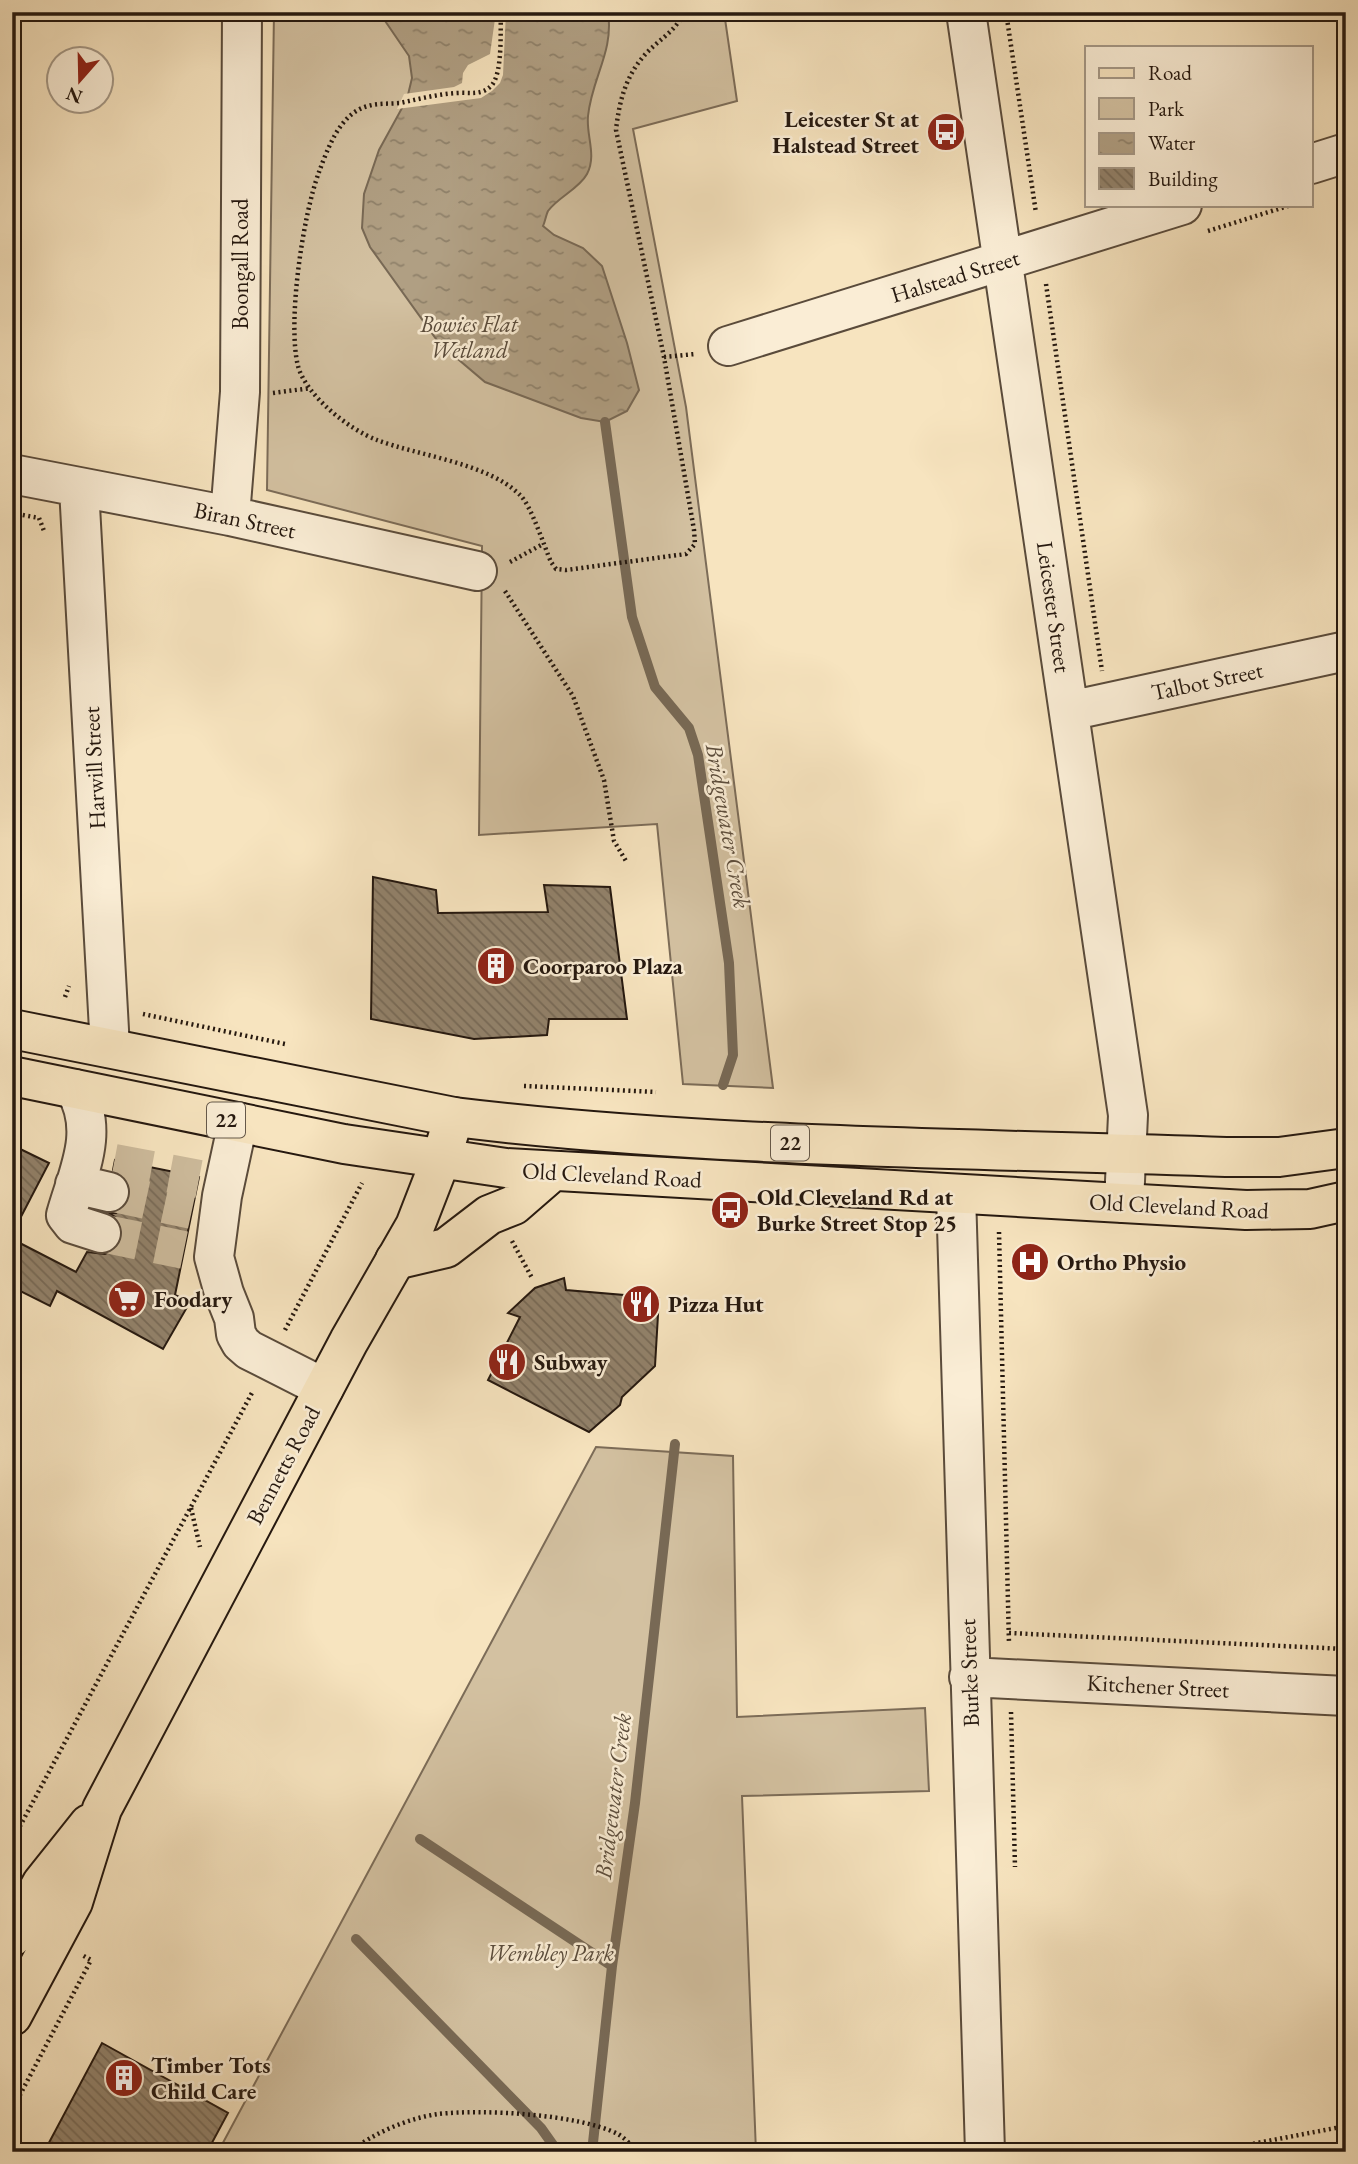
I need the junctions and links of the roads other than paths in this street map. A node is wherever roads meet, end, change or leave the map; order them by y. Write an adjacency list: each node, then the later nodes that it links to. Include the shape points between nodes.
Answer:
1 (242, 12): 10 (street, Boongall Road, via 240,392)
2 (966, 12): 6 (street, Leicester Street)
3 (1346, 153): 4 (street)
4 (1312, 164)
5 (1179, 206): 6 (street, Halstead Street)
6 (1003, 262): 7 (street, Halstead Street); 13 (street, Leicester Street)
7 (727, 346)
8 (12, 474): 9 (street, Biran Street)
9 (79, 488): 10 (street, Biran Street); 15 (street, Harwill Street)
10 (230, 516): 11 (street, Biran Street)
11 (488, 576)
12 (1346, 651): 13 (street, Talbot Street)
13 (1069, 711): 21 (street, Leicester Street, via 1128,1115)
14 (12, 1029): 15 (main road, Old Cleveland Road / 22)
15 (110, 1048): 18 (main road, Old Cleveland Road / 22)
16 (12, 1076): 17 (main road, Old Cleveland Road / 22)
17 (75, 1089): 19 (main road, Old Cleveland Road / 22); 27 (street, via 88,1121 95,1174 66,1215 73,1224)
18 (454, 1116): 21 (main road, Old Cleveland Road / 22, via 527,1126 744,1141); 22 (main road, Bennetts Road)
19 (239, 1122): 22 (main road, Old Cleveland Road / 22); 29 (street, via 208,1197 199,1254 224,1293 241,1343 268,1362)
20 (1346, 1148): 21 (main road, Old Cleveland Road / 22, via 1279,1157)
21 (1127, 1154): 26 (street, Leicester Street)
22 (441, 1159): 23 (main road, Old Cleveland Road / 22); 28 (main road, Bennetts Road, via 415,1226)
23 (552, 1172): 24 (main road, Old Cleveland Road / 22); 28 (main road, via 514,1205 489,1215 446,1248)
24 (956, 1194): 26 (main road, Old Cleveland Road / 22); 30 (street, Burke Street)
25 (1346, 1201): 26 (main road, Old Cleveland Road / 22, via 1279,1211)
26 (1124, 1203)
27 (101, 1233)
28 (395, 1260): 29 (main road, Bennetts Road)
29 (324, 1388): 32 (main road, Bennetts Road)
30 (969, 1677): 31 (street, Kitchener Street); 35 (street, Burke Street)
31 (1346, 1696)
32 (102, 1809): 33 (main road, Bennetts Road, via 42,1883); 34 (main road, Bennetts Road, via 73,1902)
33 (12, 1937)
34 (12, 2016)
35 (985, 2152)

